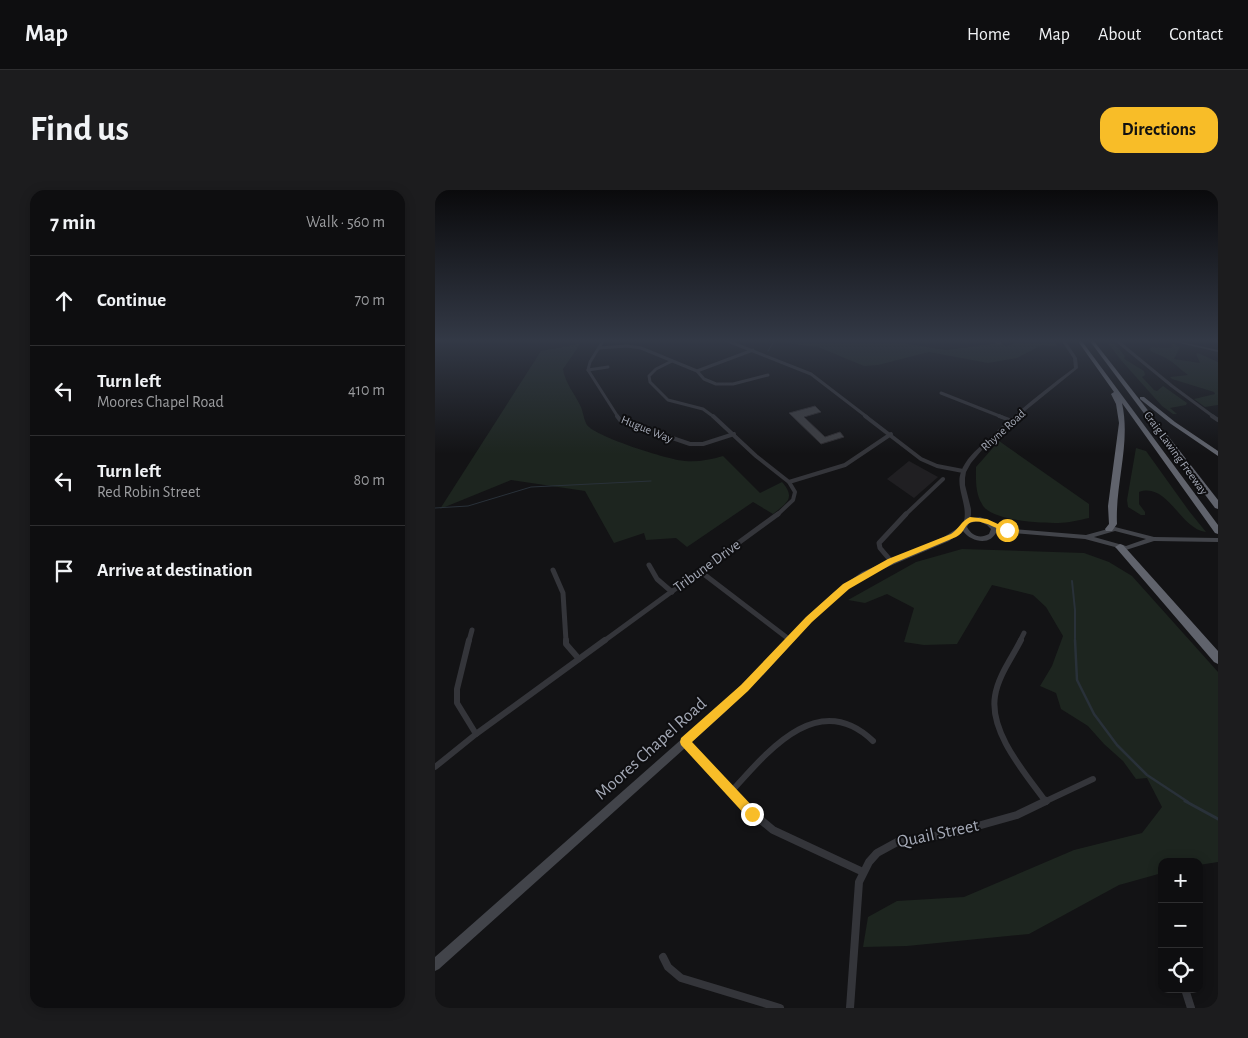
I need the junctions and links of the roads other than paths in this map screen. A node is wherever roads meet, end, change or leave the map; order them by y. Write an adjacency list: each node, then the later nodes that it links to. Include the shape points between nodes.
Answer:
1 (593, 378): 15 (street, Hugue Way, via 620,420 690,444 703,444)
2 (649, 378): 15 (street, via 668,400 706,410)
3 (704, 378): 4 (street, via 708,382 727,384)
4 (754, 378)
5 (817, 378): 16 (street)
6 (1064, 378): 14 (street, Rhyne Road)
7 (1106, 378): 26 (highway, via 1119,404 1122,423 1112,506 1113,524)
8 (1108, 378): 27 (highway, Craig Lawing Freeway)
9 (1120, 378): 21 (highway, Craig Lawing Freeway)
10 (1124, 378): 17 (highway, via 1154,409)
11 (1162, 378): 13 (street)
12 (941, 394): 14 (street)
13 (1218, 420)
14 (1012, 421): 18 (street, Rhyne Road, via 968,462)
15 (734, 434): 20 (street)
16 (891, 434): 18 (street, via 929,463); 20 (street, via 845,465)
17 (1218, 454)
18 (963, 471): 22 (street, via 962,488)
19 (943, 480): 35 (street, via 879,543)
20 (789, 482): 38 (street, Tribune Drive, via 795,492 789,506)
21 (1218, 506)
22 (968, 510): 23 (street); 24 (street)
23 (987, 522): 24 (main road, via 975,519); 25 (main road); 28 (main road, via 994,529)
24 (965, 524): 29 (main road, Moores Chapel Road); 31 (main road, via 967,533)
25 (1012, 531): 28 (main road); 30 (main road)
26 (1106, 531): 30 (main road); 32 (main road, via 1120,530); 34 (main road, via 1105,538)
27 (1218, 531)
28 (992, 535): 31 (main road, via 985,539)
29 (954, 536): 31 (main road, Moores Chapel Road); 35 (main road, Moores Chapel Road)
30 (1085, 537): 34 (main road)
31 (975, 538)
32 (1154, 539): 33 (main road); 34 (main road, via 1131,548)
33 (1218, 540)
34 (1115, 545): 43 (highway)
35 (891, 561): 42 (main road, Moores Chapel Road, via 846,587)
36 (649, 565): 39 (street, via 657,579)
37 (553, 570): 44 (street, via 563,593 566,644)
38 (701, 572): 39 (street, Tribune Drive); 42 (street)
39 (672, 592): 44 (street, Tribune Drive)
40 (472, 630): 45 (street, via 457,689 457,703)
41 (1025, 632): 51 (street, via 995,696 995,715 1002,735)
42 (790, 640): 47 (main road, Moores Chapel Road, via 745,688)
43 (1218, 659)
44 (579, 660): 45 (street, Tribune Drive)
45 (476, 734): 48 (street, Tribune Drive)
46 (873, 741): 50 (street, via 857,728 845,724 821,721 807,724 783,738)
47 (685, 742): 50 (street); 54 (main road, Moores Chapel Road)
48 (435, 767)
49 (1093, 779): 51 (street, Quail Street)
50 (731, 792): 52 (street, via 773,830)
51 (1046, 802): 52 (street, Quail Street, via 1017,815 964,830 899,841 877,853)
52 (863, 872): 57 (street, Quail Street, via 856,899)
53 (663, 958): 56 (street, via 681,978)
54 (435, 965)
55 (1186, 993): 58 (street)
56 (780, 1008)
57 (850, 1008)
58 (1191, 1008)

